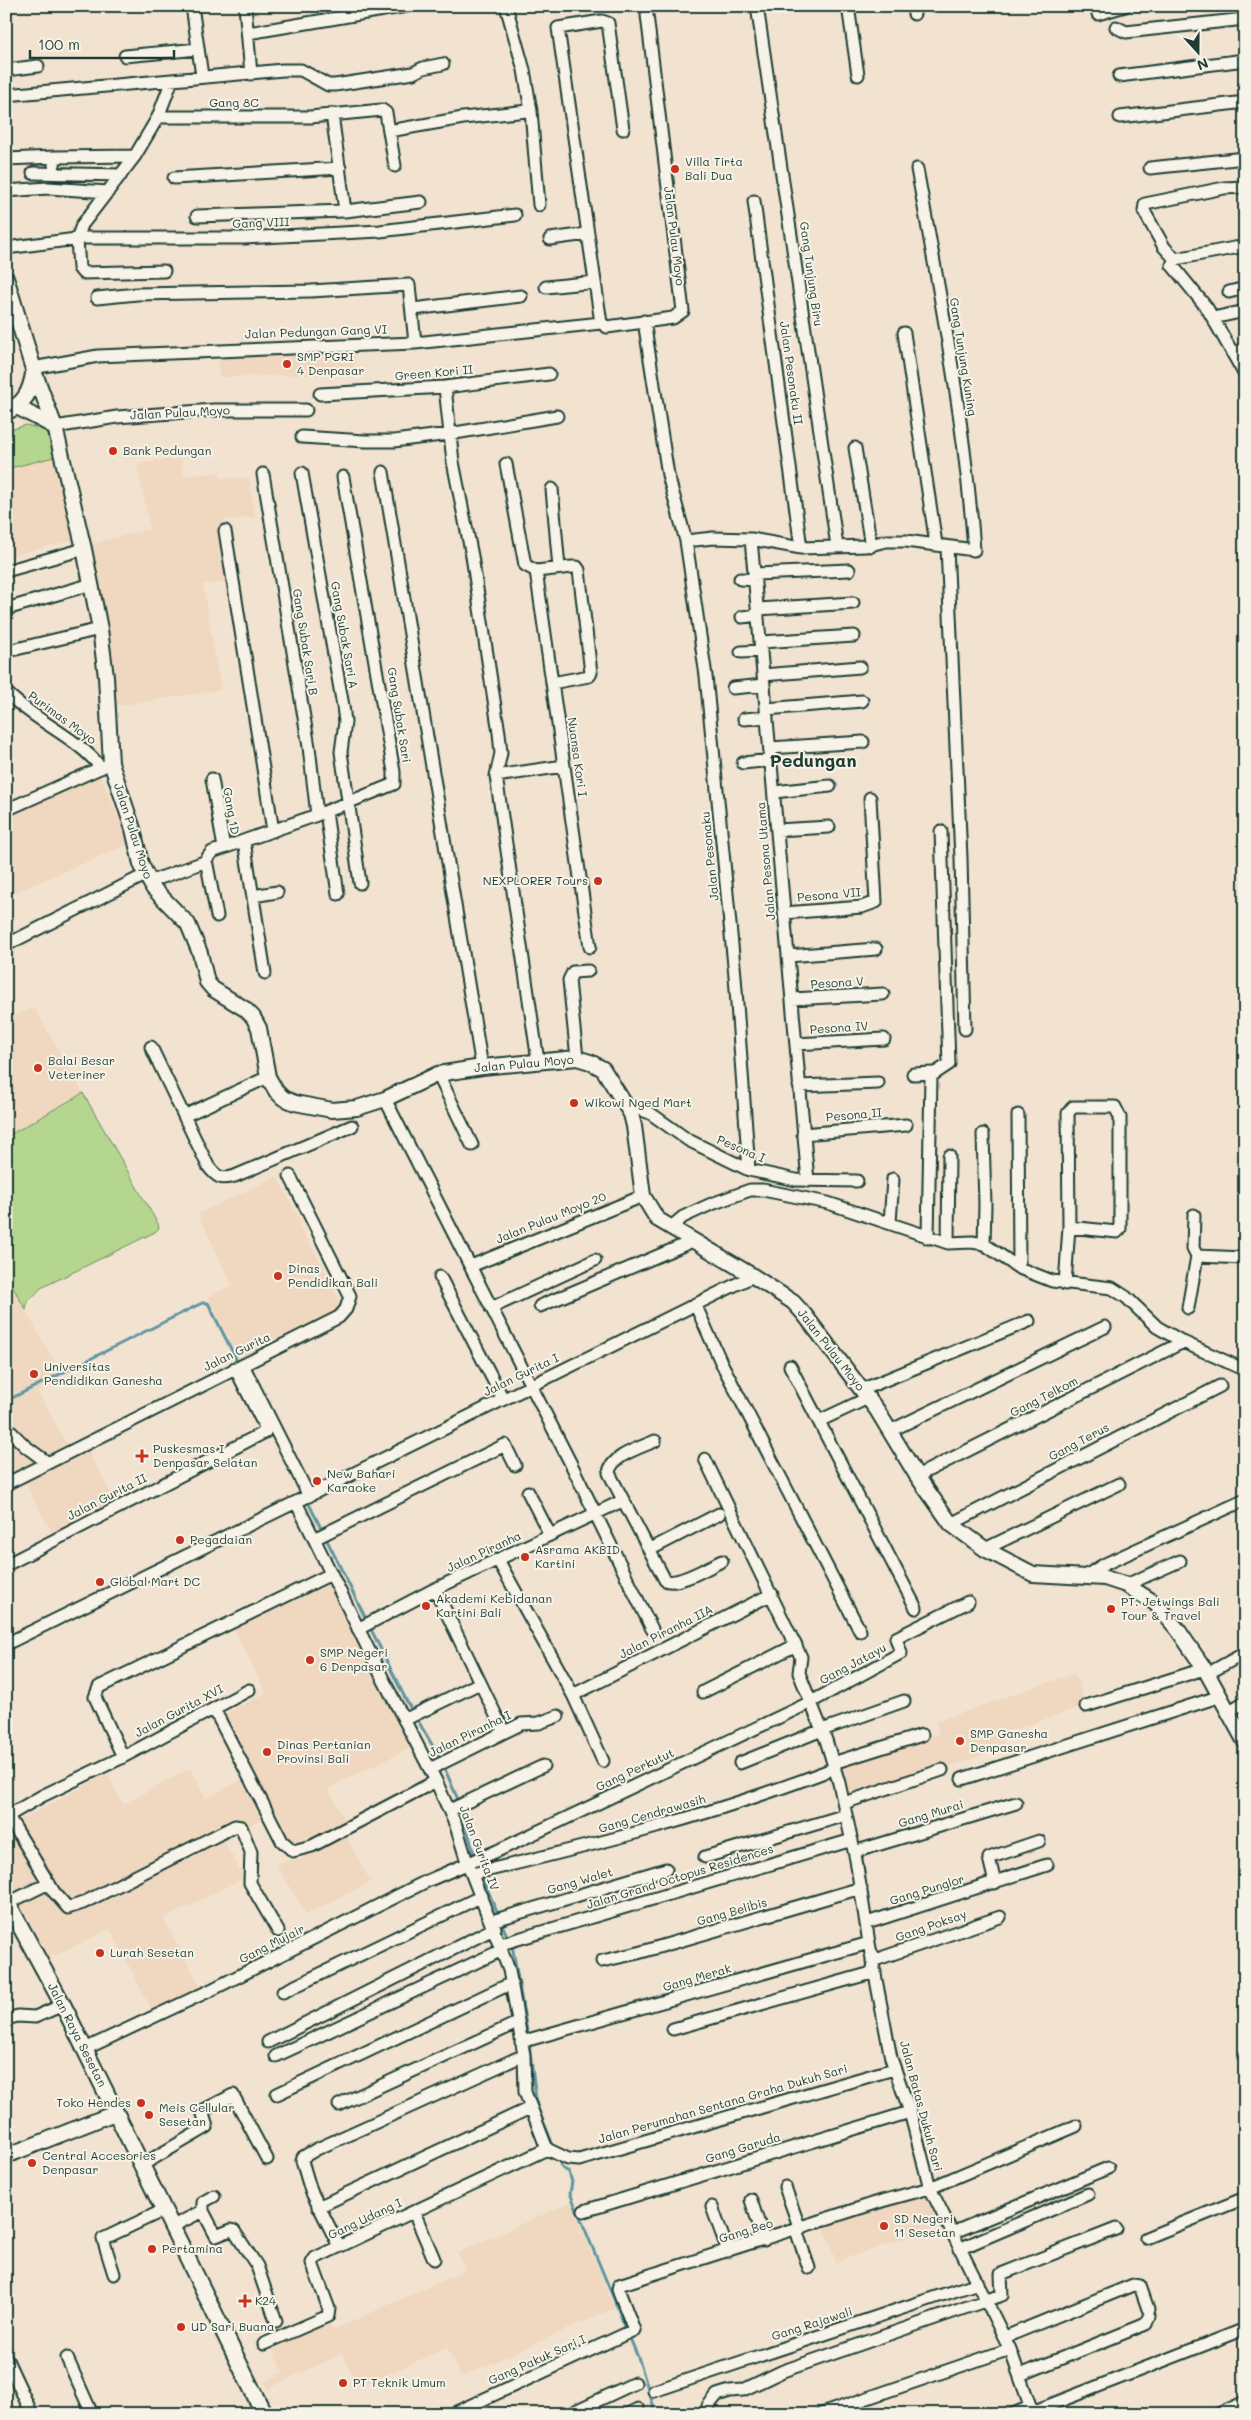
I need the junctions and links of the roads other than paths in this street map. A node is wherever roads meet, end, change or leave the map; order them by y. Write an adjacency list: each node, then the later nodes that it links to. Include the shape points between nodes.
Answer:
1 (192, 6): 13 (street)
2 (245, 6): 12 (street)
3 (406, 6): 12 (street)
4 (506, 6): 49 (street, via 524,70 531,111)
5 (757, 6): 99 (street, Gang Tunjung Biru)
6 (848, 6): 20 (street)
7 (1096, 6): 8 (street, via 1098,14)
8 (1125, 6)
9 (647, 15): 71 (street, Jalan Pulau Moyo, via 683,308 676,317)
10 (1245, 19): 11 (street, via 1126,32)
11 (1116, 27)
12 (248, 33): 19 (street)
13 (198, 49): 14 (street); 21 (street)
14 (126, 56)
15 (1245, 60): 22 (street)
16 (444, 64): 19 (street, via 413,73 335,85 328,85 301,70)
17 (38, 66): 18 (street)
18 (6, 70)
19 (251, 74): 21 (street)
20 (858, 75)
21 (202, 76): 23 (street)
22 (1119, 76)
23 (172, 80): 24 (street); 28 (street)
24 (6, 95)
25 (1245, 102): 29 (street)
26 (527, 111): 31 (street)
27 (332, 114): 28 (street, Gang 8C, via 310,117); 31 (street, Gang 8C, via 382,110 386,113); 37 (street)
28 (158, 117): 32 (street)
29 (1120, 117)
30 (623, 129): 53 (street, via 608,23 602,21 558,28)
31 (389, 131): 36 (street)
32 (135, 156): 33 (street); 42 (street)
33 (55, 157): 35 (street); 41 (street)
34 (1245, 158): 38 (street)
35 (6, 159)
36 (395, 166)
37 (340, 168): 43 (street); 50 (street)
38 (1150, 168)
39 (917, 169): 98 (street, Gang Tunjung Kuning, via 942,304 971,506 974,550)
40 (32, 174): 41 (street)
41 (54, 174): 42 (street)
42 (121, 175): 46 (street)
43 (174, 178)
44 (1245, 187): 58 (street, via 1224,188 1145,204 1144,210 1164,247)
45 (6, 191): 46 (street, via 48,188)
46 (108, 192): 54 (street, via 88,216)
47 (754, 201): 101 (street, Jalan Pesonaku II)
48 (421, 202): 50 (street)
49 (539, 205)
50 (345, 211): 52 (street)
51 (516, 215): 54 (street, Gang VIII, via 380,231 244,238)
52 (197, 216)
53 (587, 234): 55 (street); 61 (street)
54 (77, 239): 57 (street, Gang VIII); 59 (street, via 79,268 83,273)
55 (550, 239)
56 (1245, 246): 58 (street)
57 (6, 248)
58 (1175, 259): 70 (street, via 1172,265)
59 (164, 271)
60 (6, 279): 67 (main road)
61 (594, 282): 62 (street); 72 (street)
62 (546, 287)
63 (1245, 288): 64 (street)
64 (1229, 292)
65 (521, 296): 68 (street)
66 (97, 298): 68 (street, via 409,285)
67 (9, 300): 77 (main road)
68 (413, 309): 74 (street)
69 (1245, 311): 70 (street)
70 (1213, 318): 76 (street)
71 (644, 321): 72 (street, Jalan Pulau Moyo, via 607,327); 97 (street, Jalan Pesonaku, via 668,475)
72 (601, 323): 74 (street, Jalan Pedungan Gang VI)
73 (904, 334): 98 (street)
74 (415, 343): 77 (street, Jalan Pedungan Gang VI, via 150,352 98,356)
75 (1245, 349): 76 (street)
76 (1233, 353): 79 (street)
77 (33, 369): 82 (main road, via 32,386 27,397); 85 (street, Jalan Pulau Moyo)
78 (549, 374): 80 (street, Green Kori II)
79 (1245, 375)
80 (445, 386): 81 (street, Green Kori II); 86 (street)
81 (320, 394)
82 (11, 410): 85 (street)
83 (306, 410): 85 (street, Jalan Pulau Moyo, via 214,410 117,417)
84 (557, 416): 86 (street)
85 (54, 426): 102 (street, Jalan Pulau Moyo)
86 (449, 434): 87 (street, via 365,441); 133 (street, via 472,556 499,733 501,753)
87 (302, 437)
88 (855, 448): 100 (street)
89 (506, 464): 106 (street, via 525,565)
90 (383, 472): 169 (street)
91 (302, 473): 138 (street, Gang Subak Sari A, via 343,706 341,752)
92 (263, 474): 140 (street, Gang Subak Sari B)
93 (343, 477): 138 (street, Gang Subak Sari, via 394,772 392,786)
94 (552, 489): 103 (street)
95 (225, 531): 143 (street)
96 (752, 538): 97 (street); 101 (street); 107 (street, Jalan Pesona Utama)
97 (686, 542): 186 (street, Jalan Pesonaku, via 706,676 735,976)
98 (942, 545): 100 (street, via 892,541); 163 (street, via 961,858)
99 (837, 546): 100 (street); 101 (street)
100 (871, 546)
101 (801, 548)
102 (84, 549): 105 (street); 109 (street, Jalan Pulau Moyo)
103 (559, 568): 106 (street); 121 (street, via 577,567 579,570 591,673 582,679)
104 (849, 570): 107 (street)
105 (6, 571)
106 (536, 571): 121 (street, Nuansa Kori I)
107 (755, 577): 108 (street); 112 (street, Jalan Pesona Utama)
108 (740, 580)
109 (92, 584): 111 (street); 114 (street, Jalan Pulau Moyo)
110 (853, 603): 112 (street)
111 (6, 609)
112 (758, 612): 113 (street); 116 (street, Jalan Pesona Utama)
113 (742, 617)
114 (100, 629): 117 (street); 131 (street, Jalan Pulau Moyo, via 107,687)
115 (854, 636): 116 (street)
116 (761, 647): 118 (street); 120 (street, Jalan Pesona Utama)
117 (8, 651)
118 (741, 652)
119 (860, 667): 120 (street)
120 (764, 680): 122 (street); 125 (street, Jalan Pesona Utama)
121 (552, 683): 132 (street, Nuansa Kori I)
122 (733, 688)
123 (6, 692): 131 (street, Purimas Moyo, via 27,712)
124 (862, 701): 125 (street)
125 (767, 713): 126 (street); 128 (street, Jalan Pesona Utama)
126 (744, 719)
127 (863, 742): 128 (street)
128 (770, 748): 129 (street, Jalan Pesona Utama)
129 (771, 760): 130 (street); 136 (street, Jalan Pesona Utama)
130 (743, 763)
131 (106, 765): 139 (street); 148 (street, Jalan Pulau Moyo)
132 (564, 766): 133 (street); 156 (street, Nuansa Kori I)
133 (496, 776): 168 (street)
134 (212, 779): 146 (street, Gang 1D)
135 (830, 786): 136 (street)
136 (774, 792): 142 (street, Jalan Pesona Utama)
137 (870, 798): 153 (street, Pesona VII, via 876,902 862,907)
138 (348, 803): 140 (street, Gang Subak Sari); 149 (street, Gang Subak Sari A)
139 (6, 810)
140 (321, 814): 143 (street, Gang Subak Sari); 151 (street, Gang Subak Sari B)
141 (829, 827): 142 (street)
142 (777, 830): 153 (street, Jalan Pesona Utama)
143 (273, 831): 145 (street, Gang Subak Sari)
144 (941, 831): 170 (street, via 949,1064)
145 (244, 841): 146 (street, Gang Subak Sari); 152 (street)
146 (224, 848): 147 (street, Gang Subak Sari, via 210,853)
147 (206, 860): 148 (street, Gang Subak Sari); 154 (street)
148 (152, 878): 155 (street, Gang Subak Sari); 173 (street, Jalan Pulau Moyo, via 188,924 207,982 253,1017 259,1028)
149 (360, 883)
150 (277, 892): 152 (street)
151 (338, 894)
152 (253, 896): 160 (street)
153 (784, 913): 158 (street, Jalan Pesona Utama)
154 (217, 916)
155 (6, 945)
156 (590, 947)
157 (876, 949): 158 (street)
158 (788, 956): 162 (street, Jalan Pesona Utama)
159 (588, 971): 167 (street, via 573,972 569,980)
160 (265, 973)
161 (883, 994): 162 (street, Pesona V)
162 (792, 999): 165 (street, Jalan Pesona Utama)
163 (965, 1029)
164 (884, 1038): 165 (street, Pesona IV)
165 (796, 1044): 175 (street, Jalan Pesona Utama)
166 (151, 1047): 179 (street)
167 (577, 1058): 168 (street, Jalan Pulau Moyo); 177 (street, Jalan Pulau Moyo, via 603,1069)
168 (538, 1061): 169 (street, Jalan Pulau Moyo)
169 (482, 1067): 171 (street, Jalan Pulau Moyo)
170 (933, 1073): 172 (street); 196 (street)
171 (438, 1074): 176 (street, Jalan Pulau Moyo); 184 (street)
172 (913, 1074)
173 (268, 1078): 176 (street, Jalan Pulau Moyo, via 282,1098 332,1110 357,1108); 179 (street)
174 (878, 1083): 175 (street)
175 (799, 1086): 182 (street, Jalan Pesona Utama)
176 (385, 1099): 203 (street)
177 (626, 1104): 186 (street, Pesona I, via 650,1113 688,1140); 191 (street, Jalan Pulau Moyo, via 634,1126)
178 (1018, 1115): 204 (street)
179 (184, 1116): 181 (street, via 208,1166 218,1178 224,1179)
180 (906, 1124): 182 (street, Pesona II)
181 (352, 1126)
182 (803, 1134): 189 (street, Jalan Pesona Utama)
183 (983, 1134): 199 (street)
184 (472, 1145)
185 (949, 1156): 198 (street)
186 (749, 1170): 189 (street, Pesona I)
187 (290, 1176): 215 (street, Jalan Gurita, via 350,1296 349,1301 339,1317)
188 (893, 1179): 193 (street)
189 (808, 1181): 190 (street, Pesona I)
190 (857, 1181)
191 (643, 1196): 195 (street, Jalan Pulau Moyo, via 657,1218); 203 (street, Jalan Pulau Moyo 20)
192 (1194, 1215): 200 (street, via 1193,1248)
193 (890, 1223): 195 (street, via 828,1204 763,1190 737,1194 709,1205 683,1217); 196 (street)
194 (1069, 1227): 194 (street, via 1069,1110 1073,1107 1115,1107 1120,1117 1120,1229 1110,1232); 207 (street)
195 (670, 1228): 197 (street, Jalan Pulau Moyo)
196 (928, 1238): 198 (street)
197 (692, 1241): 205 (street, Jalan Pulau Moyo); 209 (street)
198 (948, 1243): 199 (street)
199 (984, 1244): 204 (street)
200 (1196, 1256): 201 (street); 211 (street)
201 (1245, 1258)
202 (595, 1260): 210 (street)
203 (471, 1266): 210 (street)
204 (1019, 1268): 207 (street)
205 (752, 1276): 208 (street, Jalan Gurita I); 220 (street, Jalan Pulau Moyo, via 793,1302)
206 (440, 1277): 221 (street)
207 (1065, 1284): 214 (street, via 1119,1291 1157,1327)
208 (695, 1304): 218 (street, Jalan Gurita I); 257 (street, via 721,1362)
209 (540, 1306)
210 (491, 1308): 218 (street)
211 (1188, 1308)
212 (1029, 1321): 220 (street)
213 (1105, 1327): 225 (street)
214 (1183, 1342): 217 (street); 230 (street, Gang Telkom)
215 (239, 1366): 222 (street); 228 (street, Jalan Gurita)
216 (790, 1366): 223 (street)
217 (1245, 1370)
218 (531, 1385): 221 (street, Jalan Gurita I); 237 (street)
219 (1220, 1386): 239 (street, Gang Terus)
220 (864, 1394): 223 (street); 225 (street, Jalan Pulau Moyo)
221 (503, 1399): 234 (street, Jalan Gurita I)
222 (264, 1415): 234 (street, Jalan Gurita IV); 247 (street, Jalan Gurita II, via 266,1428 260,1436)
223 (819, 1421): 254 (street)
224 (6, 1427): 228 (street)
225 (890, 1431): 230 (street, Jalan Pulau Moyo)
226 (655, 1441): 236 (street, via 616,1461 610,1468 609,1473)
227 (704, 1459): 252 (street, Jalan Batas Dukuh Sari)
228 (48, 1462): 231 (street, Jalan Gurita)
229 (515, 1465): 241 (street, via 505,1445)
230 (917, 1476): 239 (street, Jalan Pulau Moyo)
231 (6, 1484)
232 (1119, 1484): 242 (street)
233 (528, 1492): 240 (street)
234 (303, 1498): 241 (street, Jalan Gurita IV); 258 (street, Jalan Gurita I)
235 (1245, 1500): 249 (street)
236 (622, 1501): 237 (street, Jalan Piranha); 243 (street)
237 (595, 1514): 240 (street, Jalan Piranha); 256 (street)
238 (719, 1514): 243 (street)
239 (951, 1524): 242 (street, Jalan Pulau Moyo)
240 (550, 1535): 244 (street, Jalan Piranha)
241 (320, 1536): 248 (street, Jalan Gurita IV)
242 (985, 1549): 249 (street, Jalan Pulau Moyo, via 1033,1574)
243 (649, 1550): 245 (street, via 669,1582)
244 (498, 1560): 251 (street, Jalan Piranha); 265 (street)
245 (722, 1561)
246 (1180, 1561): 250 (street)
247 (6, 1565)
248 (332, 1574): 255 (street, Jalan Gurita IV); 279 (street, via 99,1687 95,1697)
249 (1084, 1576): 250 (street, Jalan Pulau Moyo, via 1106,1578)
250 (1126, 1585): 261 (street, Jalan Pulau Moyo, via 1166,1614)
251 (435, 1589): 255 (street, Jalan Piranha); 262 (street)
252 (772, 1594): 259 (street, Jalan Batas Dukuh Sari); 265 (street, Jalan Piranha IIA)
253 (968, 1602): 268 (street, Gang Jatayu, via 896,1638 902,1654)
254 (916, 1608)
255 (360, 1628): 274 (street, Jalan Gurita IV)
256 (652, 1629)
257 (860, 1631)
258 (6, 1644)
259 (796, 1645): 264 (street); 268 (street, Jalan Batas Dukuh Sari, via 801,1657 799,1673)
260 (1245, 1653): 261 (street)
261 (1206, 1671): 266 (street, Jalan Pulau Moyo); 270 (street)
262 (480, 1682): 274 (street); 276 (street)
263 (249, 1690): 271 (street, Jalan Gurita XVI)
264 (703, 1692)
265 (573, 1695): 280 (street)
266 (1221, 1696): 272 (street, Jalan Pulau Moyo); 286 (street)
267 (904, 1701): 275 (street)
268 (811, 1702): 275 (street, Jalan Batas Dukuh Sari); 297 (street, Gang Perkutut)
269 (1245, 1702): 272 (street)
270 (1086, 1706)
271 (214, 1709): 279 (street, Jalan Gurita XVI); 287 (street, via 282,1841 293,1851 312,1846)
272 (1229, 1711): 278 (street, Jalan Pulau Moyo)
273 (558, 1716): 276 (street, Jalan Piranha I, via 540,1723 522,1724)
274 (410, 1717): 284 (street, Jalan Gurita IV)
275 (822, 1730): 281 (street); 282 (street, Jalan Batas Dukuh Sari)
276 (504, 1732): 284 (street, Jalan Piranha I)
277 (922, 1735): 282 (street, Gang Cendrawasih)
278 (1245, 1742)
279 (123, 1756): 292 (street, via 50,1791)
280 (603, 1761)
281 (740, 1763)
282 (834, 1765): 288 (street, Jalan Batas Dukuh Sari); 300 (street, Gang Cendrawasih, via 704,1814)
283 (543, 1766): 290 (street)
284 (431, 1768): 287 (street, Jalan Gurita IV)
285 (942, 1770): 288 (street)
286 (962, 1779)
287 (436, 1781): 290 (street, Jalan Gurita IV)
288 (844, 1803): 291 (street, Jalan Batas Dukuh Sari)
289 (1016, 1803): 295 (street, Gang Murai)
290 (451, 1809): 297 (street, Jalan Gurita IV)
291 (846, 1816): 293 (street, Jalan Batas Dukuh Sari); 296 (street)
292 (7, 1817): 301 (street)
293 (852, 1840): 295 (street, Jalan Batas Dukuh Sari); 311 (street, Jalan Grand Octopus Residences)
294 (1039, 1841): 302 (street, via 989,1858)
295 (854, 1852): 303 (street, Jalan Batas Dukuh Sari)
296 (705, 1857)
297 (473, 1860): 300 (street, Jalan Gurita IV); 322 (street, Gang Mujair)
298 (1048, 1865): 302 (street, Gang Punglor)
299 (666, 1870): 307 (street, Gang Walet)
300 (472, 1874): 304 (street, Jalan Gurita IV)
301 (49, 1883): 305 (street); 309 (street, via 63,1905 74,1908 237,1826 244,1830 251,1852 250,1884)
302 (995, 1883): 308 (street, Gang Punglor)
303 (861, 1888): 308 (street, Jalan Batas Dukuh Sari); 312 (street, Gang Belibis)
304 (482, 1896): 307 (street, Jalan Gurita IV); 315 (street)
305 (7, 1901): 316 (main road, Jalan Raya Sesetan)
306 (1000, 1917): 313 (street, Gang Poksay)
307 (496, 1922): 311 (street, Jalan Gurita IV); 321 (street, Gang Walet)
308 (867, 1923): 310 (street, Jalan Batas Dukuh Sari)
309 (278, 1931)
310 (869, 1943): 313 (street, Jalan Batas Dukuh Sari); 320 (street, Gang Merak)
311 (502, 1946): 314 (street, Jalan Gurita IV); 324 (street, Jalan Grand Octopus Residences)
312 (605, 1961)
313 (873, 1966): 319 (street, Gang Poksay); 325 (street, Jalan Batas Dukuh Sari)
314 (512, 1983): 318 (street, Jalan Gurita IV); 326 (street)
315 (283, 1992)
316 (63, 2005): 317 (street, via 35,2017); 322 (main road, Jalan Raya Sesetan)
317 (6, 2019)
318 (517, 2023): 320 (street, Jalan Gurita IV); 327 (street)
319 (673, 2029)
320 (527, 2040): 323 (street, Jalan Gurita IV)
321 (268, 2042)
322 (85, 2049): 329 (main road, Jalan Raya Sesetan)
323 (524, 2055): 328 (street, Jalan Gurita IV, via 525,2092); 343 (street, via 303,2157)
324 (276, 2056)
325 (894, 2068): 330 (street, Jalan Batas Dukuh Sari); 332 (street, Jalan Perumahan Sentana Graha Dukuh Sari, via 579,2160 568,2159)
326 (277, 2094)
327 (339, 2105)
328 (530, 2108): 332 (street, Jalan Gurita IV); 343 (street)
329 (115, 2112): 333 (street); 335 (main road, Jalan Raya Sesetan)
330 (910, 2112): 338 (street, Jalan Batas Dukuh Sari); 347 (street, Gang Garuda)
331 (1076, 2126): 338 (street, Gang Beo)
332 (552, 2151): 348 (street, Gang Udang I)
333 (6, 2156)
334 (267, 2159): 335 (street, via 233,2094 202,2111 207,2127)
335 (142, 2165): 345 (main road, Jalan Raya Sesetan)
336 (1108, 2168): 352 (street)
337 (784, 2187): 350 (street)
338 (930, 2188): 350 (street, Gang Beo); 352 (street, Jalan Batas Dukuh Sari)
339 (1088, 2194): 356 (street)
340 (214, 2196): 346 (street, via 203,2202)
341 (1245, 2198): 353 (street)
342 (751, 2200): 354 (street)
343 (318, 2207): 355 (street)
344 (712, 2208): 357 (street)
345 (164, 2210): 349 (main road, Jalan Raya Sesetan); 360 (street, via 103,2239)
346 (202, 2211): 349 (street); 363 (street, via 213,2234 217,2236 234,2231 250,2253)
347 (584, 2211)
348 (414, 2212): 355 (street, Gang Udang I); 358 (street)
349 (171, 2227): 379 (main road, Jalan Raya Sesetan)
350 (798, 2229): 354 (street, Gang Beo); 359 (street)
351 (1116, 2229): 362 (street, via 1002,2274 1002,2295)
352 (952, 2233): 356 (street, Jalan Batas Dukuh Sari)
353 (1146, 2238)
354 (764, 2240): 357 (street, Gang Beo)
355 (339, 2246): 367 (street, Gang Udang I, via 315,2258 312,2263 329,2308 328,2316)
356 (960, 2249): 361 (street, Jalan Batas Dukuh Sari)
357 (728, 2251): 365 (street, Gang Beo, via 619,2285 635,2328)
358 (434, 2258)
359 (810, 2268)
360 (114, 2274)
361 (978, 2283): 362 (street, Jalan Batas Dukuh Sari); 373 (street, Gang Rajawali)
362 (987, 2301): 366 (street, Jalan Batas Dukuh Sari); 375 (street, via 783,2370 743,2390 718,2396)
363 (276, 2321)
364 (1245, 2329): 376 (street)
365 (633, 2331): 380 (street, Gang Pakuk Sari I)
366 (1005, 2337): 368 (street, Jalan Batas Dukuh Sari); 371 (street, via 1133,2285 1140,2286 1150,2319 1146,2324)
367 (264, 2344)
368 (1010, 2348): 371 (street, Jalan Batas Dukuh Sari); 382 (street)
369 (6, 2358): 377 (street)
370 (67, 2358): 378 (street)
371 (1020, 2375): 376 (street, Jalan Batas Dukuh Sari)
372 (635, 2383): 381 (street)
373 (654, 2391)
374 (1245, 2402): 384 (street)
375 (708, 2406)
376 (1032, 2411): 383 (street)
377 (32, 2414)
378 (92, 2414)
379 (264, 2414)
380 (452, 2414)
381 (569, 2414)
382 (821, 2414)
383 (1013, 2414)
384 (1218, 2414)

